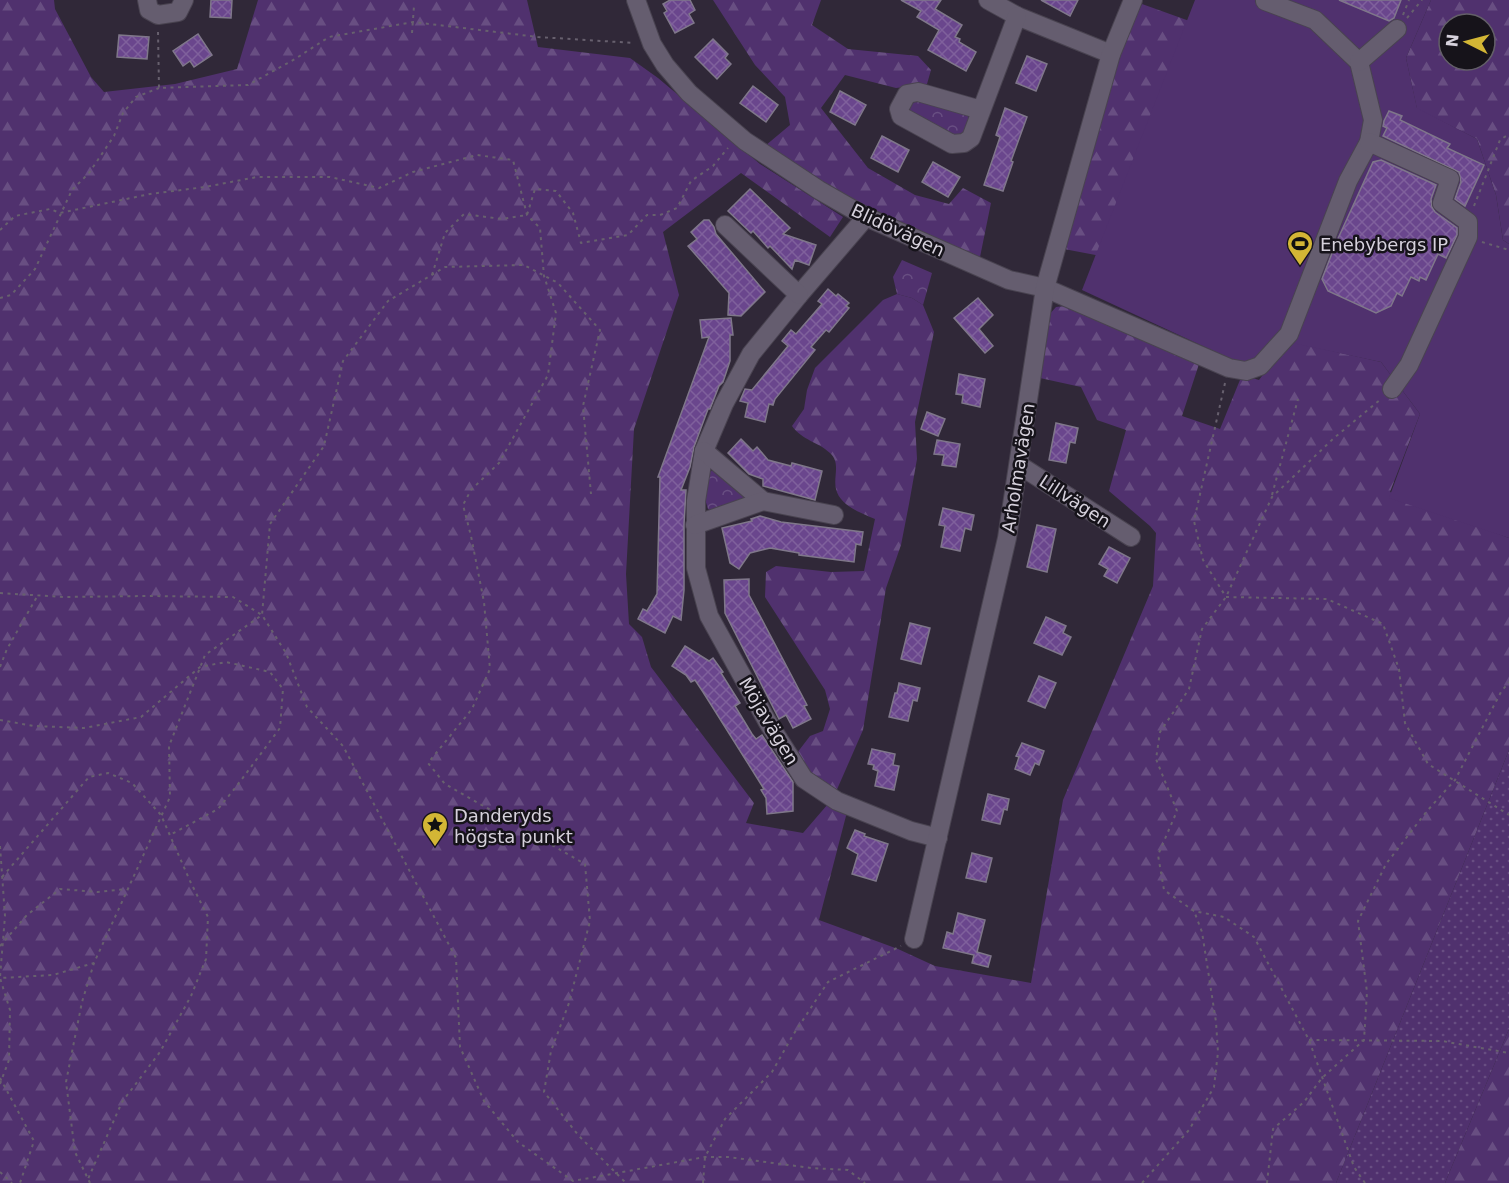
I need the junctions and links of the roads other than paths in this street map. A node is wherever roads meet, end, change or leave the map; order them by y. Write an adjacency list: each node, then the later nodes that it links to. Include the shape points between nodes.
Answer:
1 (147, 0): 2 (street, via 148,10 158,15 178,12)
2 (184, 0)
3 (636, 0): 13 (street, Blidövägen, via 652,44 689,93 738,135)
4 (988, 0): 7 (street)
5 (1133, 0): 9 (street, Arholmavägen)
6 (1264, 1): 10 (street, via 1315,20)
7 (1017, 16): 9 (street); 11 (street)
8 (1397, 29): 10 (street)
9 (1111, 54): 15 (street, Arholmavägen)
10 (1359, 62): 12 (street, via 1372,120)
11 (981, 110)
12 (1369, 142): 15 (street, Blidövägen, via 1348,181 1289,334 1260,366 1246,371 1229,368); 17 (street, via 1450,179 1442,203 1468,230 1409,365)
13 (866, 217): 15 (street, Blidövägen, via 1009,279); 16 (street, Möjavägen)
14 (725, 225): 16 (street)
15 (1045, 288): 19 (street, Arholmavägen)
16 (799, 295): 18 (street, Möjavägen, via 751,354)
17 (1392, 389)
18 (704, 451): 20 (street); 22 (street, Möjavägen)
19 (1019, 465): 23 (street, Lillvägen); 24 (street, Arholmavägen, via 1007,538)
20 (763, 501): 21 (street); 22 (street)
21 (834, 515)
22 (695, 525): 24 (street, Möjavägen, via 696,568 709,615 804,779 837,801)
23 (1131, 537)
24 (938, 838): 25 (street, Arholmavägen)
25 (914, 939)

